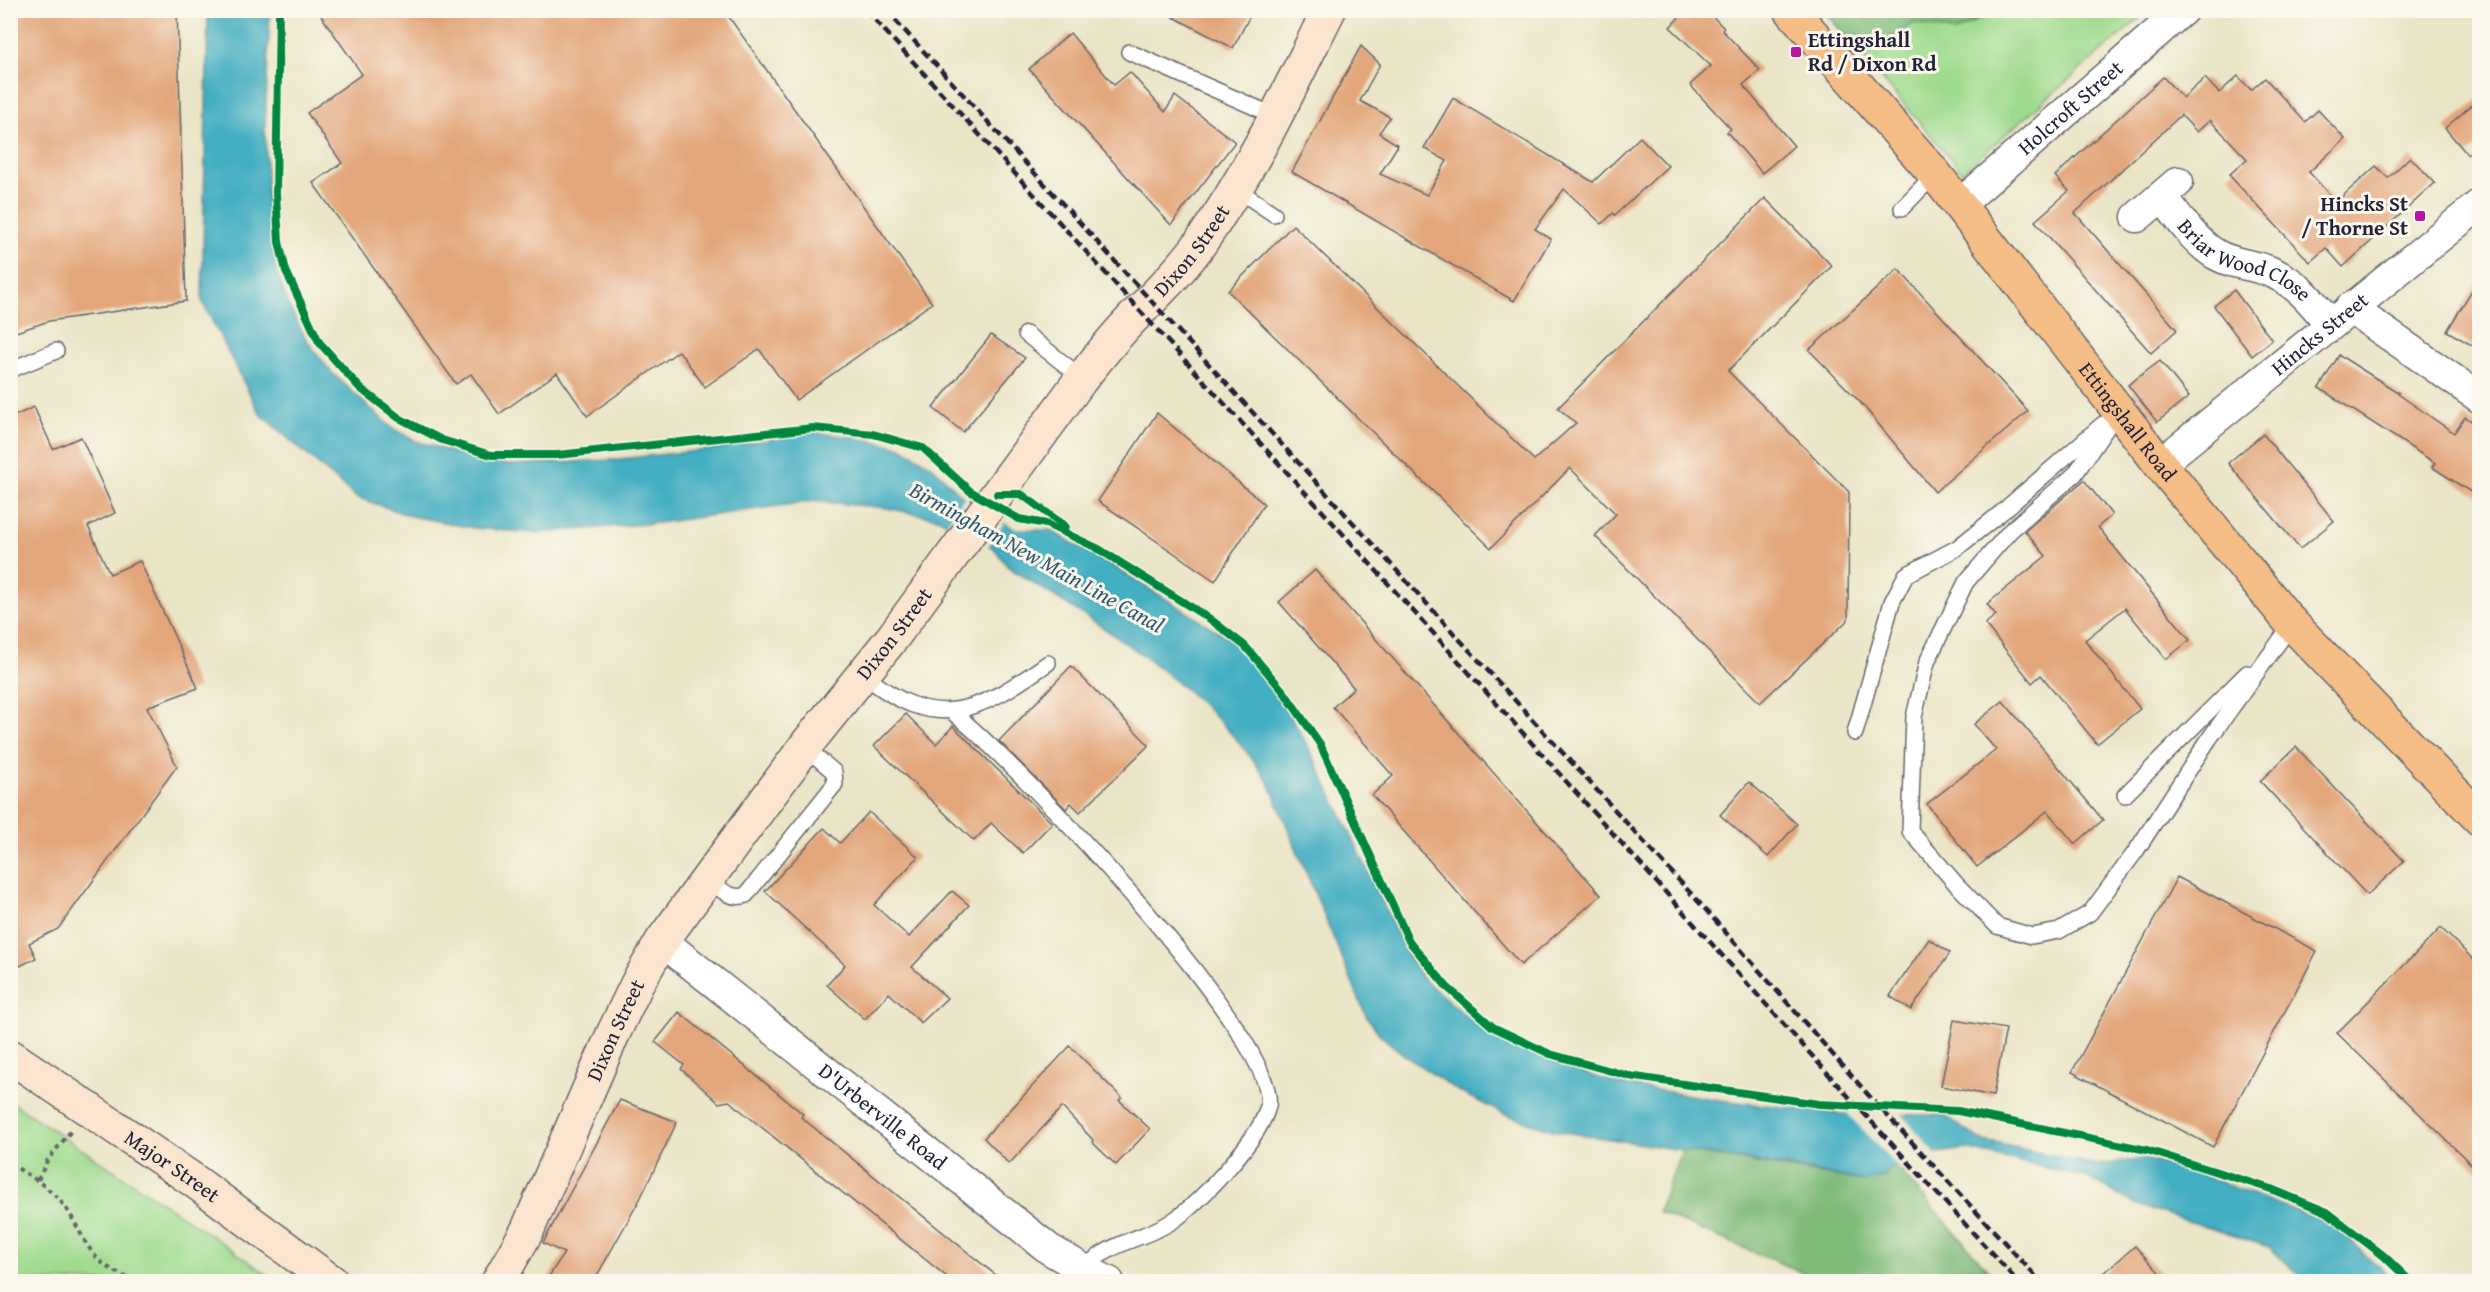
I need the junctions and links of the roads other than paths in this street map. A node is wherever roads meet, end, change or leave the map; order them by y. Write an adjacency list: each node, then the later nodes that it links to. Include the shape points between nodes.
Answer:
1 (1791, 10): 6 (main road, Ettingshall Road)
2 (2183, 10): 9 (street, Holcroft Street)
3 (1328, 11): 5 (street, Dixon Street)
4 (1129, 52): 5 (lane)
5 (1275, 116): 7 (street, Dixon Street)
6 (1935, 174): 9 (main road, Ettingshall Road); 10 (lane)
7 (1235, 188): 11 (lane); 17 (street, Dixon Street, via 1198,246)
8 (2480, 204): 13 (street, Hincks Street)
9 (1959, 205): 19 (main road, Ettingshall Road)
10 (1902, 208)
11 (1274, 214)
12 (2137, 217): 13 (street, Briar Wood Close, via 2170,189 2199,242 2214,254 2233,263 2263,269 2296,285)
13 (2340, 316): 18 (street, Briar Wood Close); 20 (street, Hincks Street)
14 (1026, 334): 17 (lane)
15 (56, 351): 16 (lane)
16 (10, 370)
17 (1082, 378): 23 (street, Dixon Street)
18 (2480, 398)
19 (2119, 410): 20 (main road, Ettingshall Road); 21 (lane, via 2075,474 2010,531 1966,582 1927,662 1914,717 1910,831 1997,926 2032,936 2059,931 2090,913); 25 (lane, via 1957,548 1906,575 1892,602)
20 (2160, 464): 21 (main road, Ettingshall Road)
21 (2292, 624): 27 (lane); 28 (main road, Ettingshall Road)
22 (1048, 663): 24 (lane, via 986,703)
23 (863, 674): 24 (lane, via 894,698); 26 (street, Dixon Street)
24 (951, 711): 32 (lane, via 971,726 1065,821 1177,946 1249,1047 1264,1080 1268,1104 1260,1125 1225,1173 1174,1221 1105,1252)
25 (1855, 733)
26 (805, 747): 29 (street, Dixon Street); 29 (lane, via 834,772 836,784 746,896 732,897)
27 (2125, 795)
28 (2480, 819)
29 (708, 879): 30 (street, Dixon Street)
30 (662, 941): 32 (street, D'Urberville Road, via 1049,1249); 34 (street, Dixon Street, via 613,1035 527,1231)
31 (10, 1056): 33 (street, Major Street, via 193,1180)
32 (1083, 1269): 35 (street, D'Urberville Road)
33 (332, 1281)
34 (498, 1281)
35 (1109, 1281)

